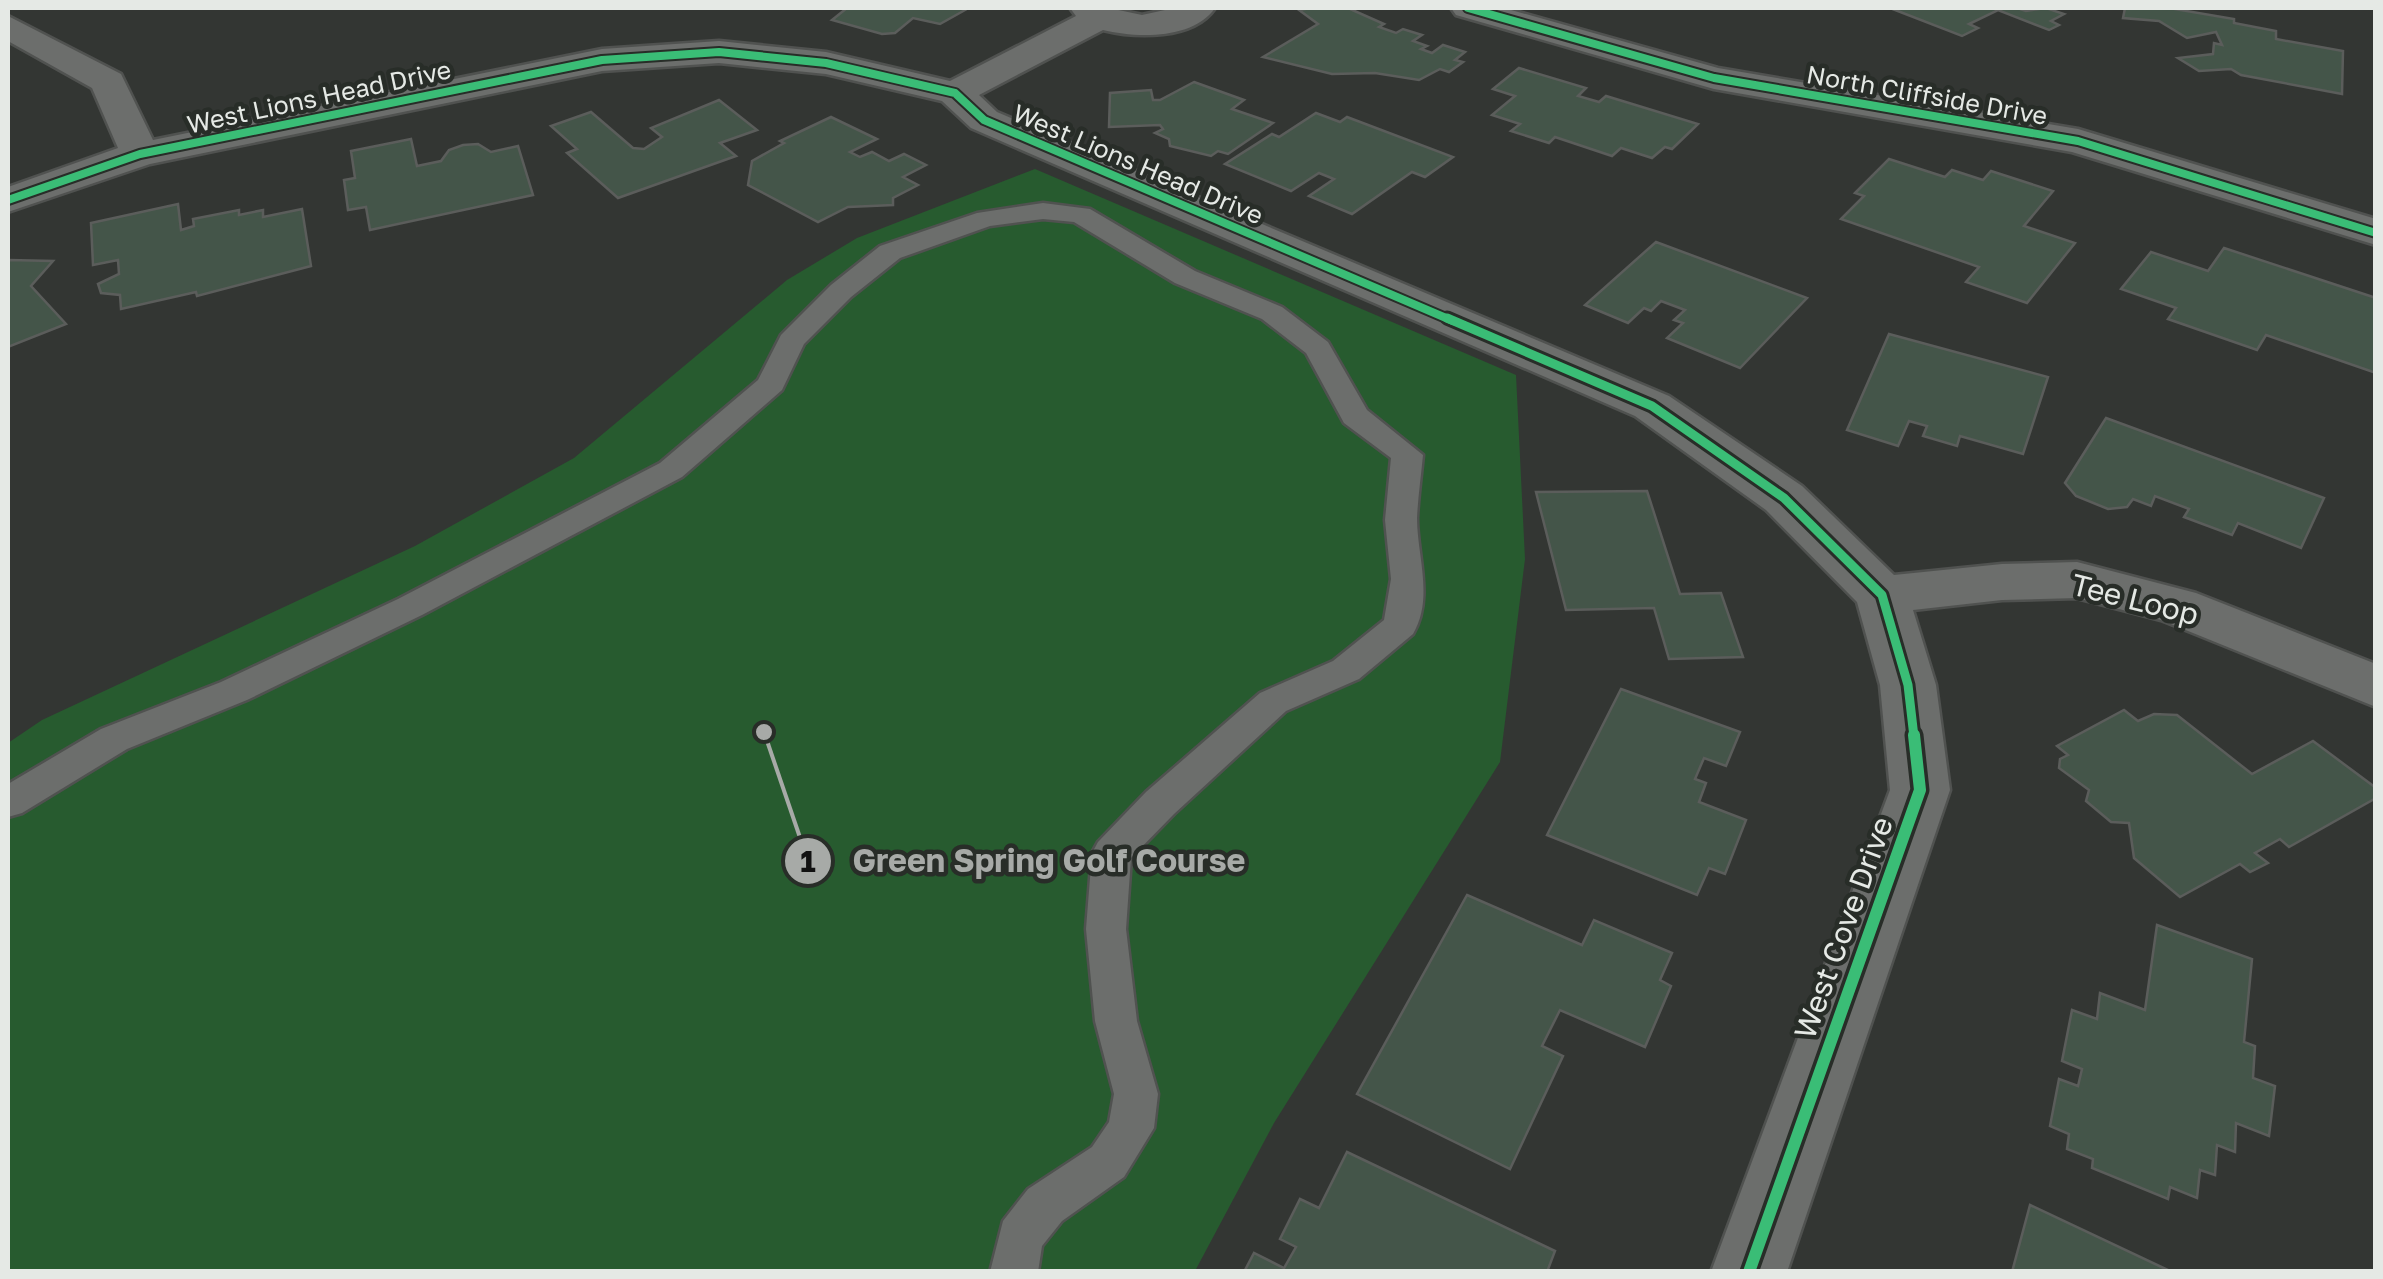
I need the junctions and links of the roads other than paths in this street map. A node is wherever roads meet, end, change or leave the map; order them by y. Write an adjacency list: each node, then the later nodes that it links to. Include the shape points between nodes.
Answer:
1 (1198, 8): 3 (street, via 1147,24)
2 (1468, 8): 8 (street, North Cliffside Drive, via 1714,78 2078,140)
3 (1094, 12): 5 (street)
4 (8, 26): 6 (street, via 108,82)
5 (955, 93): 6 (street, West Lions Head Drive, via 826,64 720,52 602,60); 9 (street, West Lions Head Drive, via 984,120 1652,406 1784,498)
6 (140, 154): 7 (street, West Lions Head Drive)
7 (8, 200)
8 (2376, 233)
9 (1882, 594): 10 (street, Tee Loop, via 2076,580 2177,606); 13 (street, West Cove Drive, via 1908,685 1920,790)
10 (2376, 688)
11 (8, 802): 12 (lane, via 114,740 392,616 671,470 771,384 792,341 890,252 986,219 1042,211 1081,215 1185,278 1272,313 1318,348 1355,416 1407,455 1401,520 1408,579 1401,625 1346,670 1273,702 1112,853 1106,930 1116,1020 1136,1094 1131,1128 1108,1162 1045,1205 1020,1237)
12 (1014, 1272)
13 (1748, 1272)

